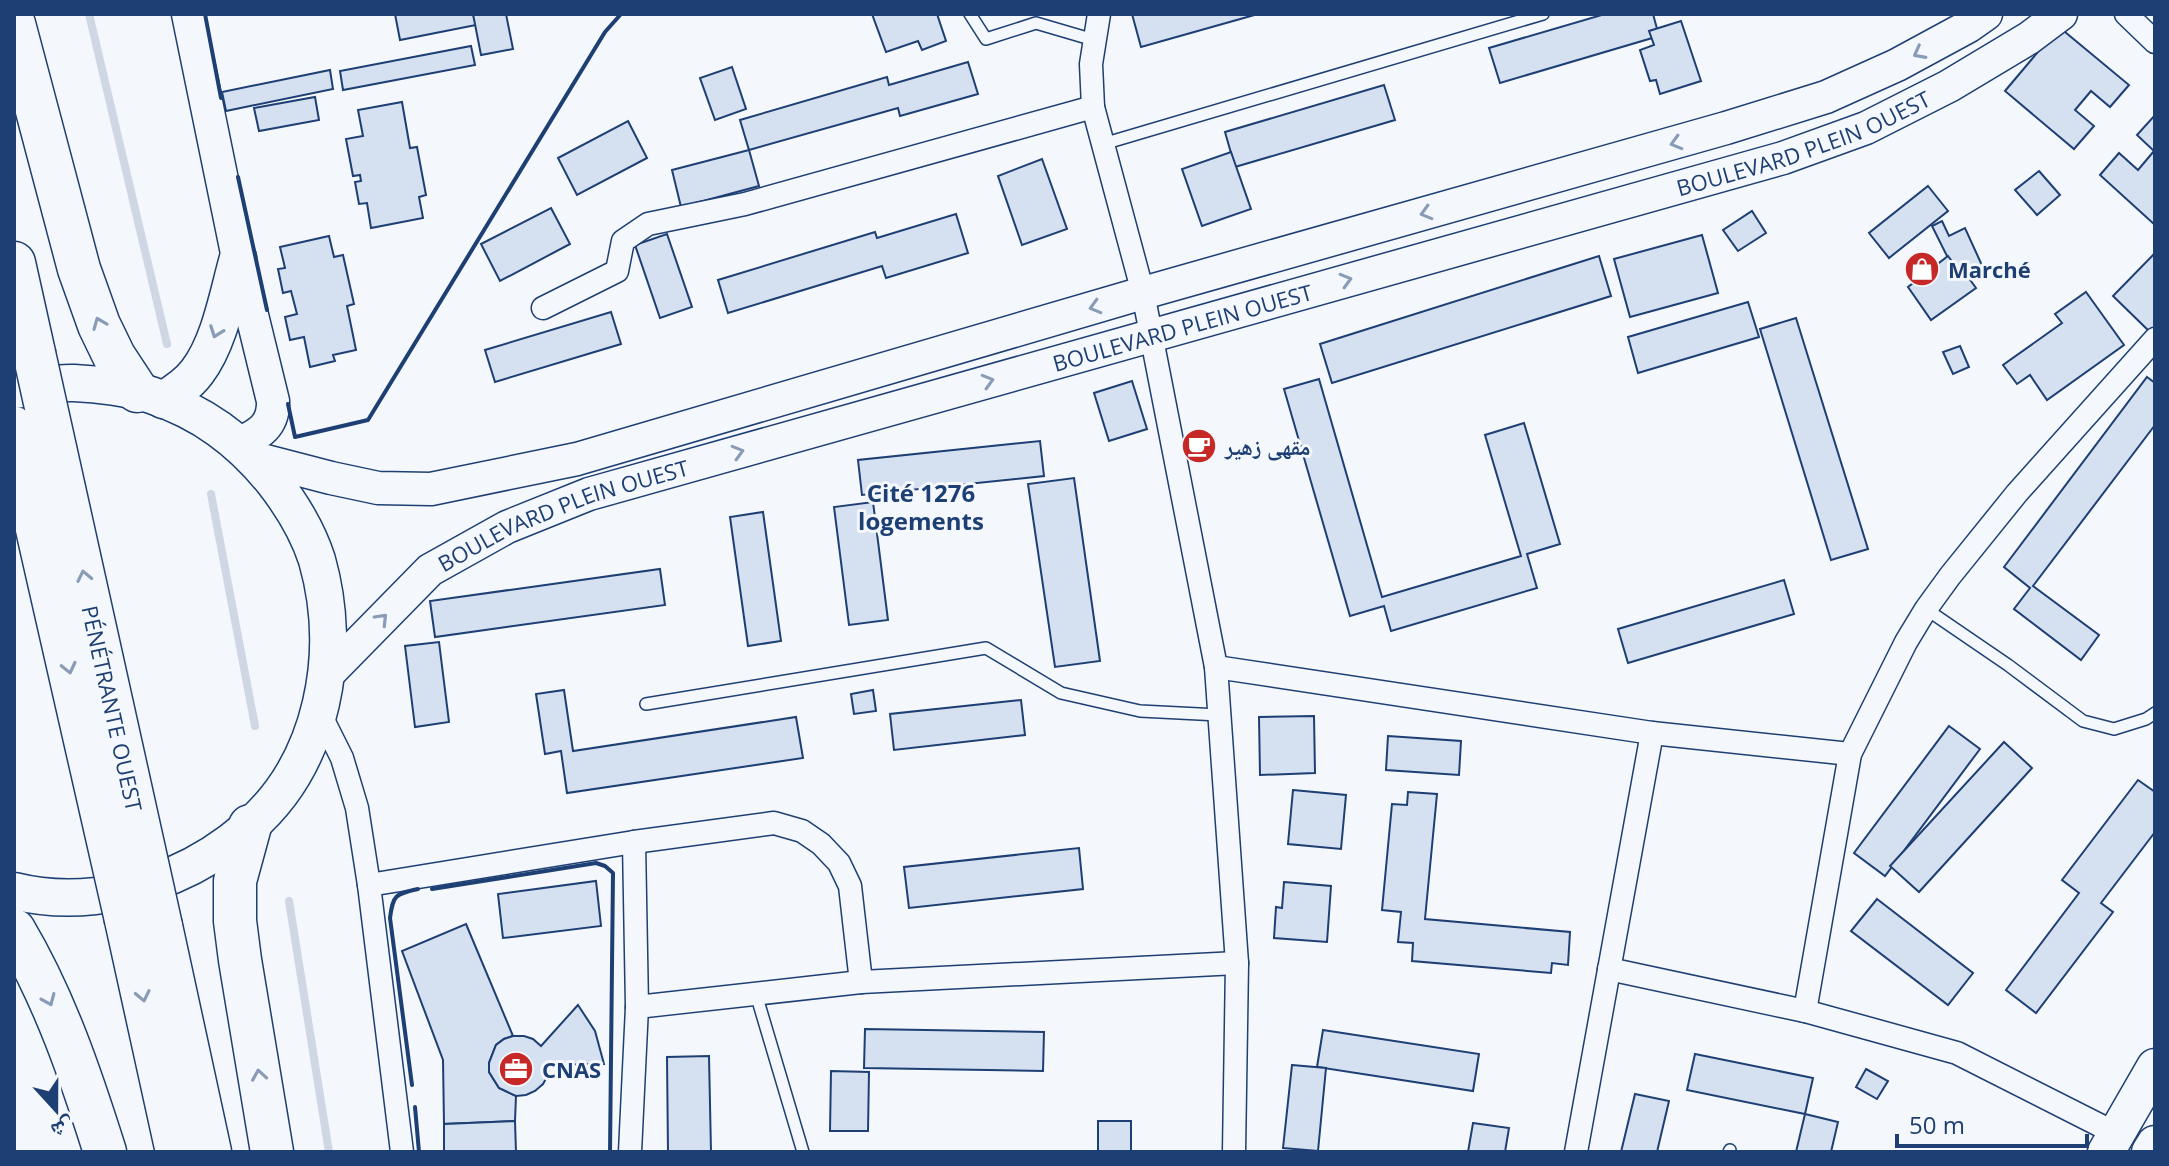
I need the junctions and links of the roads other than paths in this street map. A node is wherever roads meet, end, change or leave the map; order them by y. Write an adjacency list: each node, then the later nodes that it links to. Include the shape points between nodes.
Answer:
1 (188, 14): 13 (main road)
2 (970, 14): 9 (lane, via 986,39 1036,23)
3 (1099, 14): 9 (street)
4 (1543, 14): 12 (lane)
5 (1986, 14): 15 (main road, BOULEVARD PLEIN OUEST, one-way to 15, via 1897,65 1826,97)
6 (2061, 14): 17 (main road, BOULEVARD PLEIN OUEST, one-way to 6, via 1783,158 1866,128 1949,86)
7 (2126, 14): 10 (street)
8 (14, 24): 20 (highway, one-way to 8, via 114,356 99,325 79,269)
9 (1094, 40): 11 (street)
10 (2155, 42)
11 (1093, 107): 12 (street); 16 (street, via 745,204 648,224 623,241 617,271)
12 (1103, 144): 15 (street)
13 (238, 258): 20 (main road, one-way to 20, via 205,361 187,383); 22 (main road, via 273,401 271,420)
14 (14, 263): 36 (highway, PÉNÉTRANTE OUEST, one-way to 14, bridge)
15 (1143, 293): 17 (street); 22 (main road, BOULEVARD PLEIN OUEST, one-way to 22, via 577,459 431,489 378,488)
16 (543, 308)
17 (1150, 335): 24 (street); 25 (main road, BOULEVARD PLEIN OUEST, one-way to 17, via 430,570 507,527 589,494)
18 (2155, 339): 23 (street, via 2017,493)
19 (14, 390): 20 (main road, via 73,383)
20 (150, 396): 22 (main road, via 190,411)
21 (14, 428): 36 (highway, PÉNÉTRANTE OUEST, one-way to 36, bridge)
22 (247, 451): 25 (main road, via 291,504 316,558 329,616)
23 (1926, 609): 28 (lane, via 2083,721 2114,729); 31 (street)
24 (1216, 667): 29 (street); 30 (street)
25 (327, 675): 27 (main road)
26 (646, 704): 29 (lane, via 986,648 1061,693 1140,711)
27 (319, 712): 32 (main road, via 299,762); 34 (street, via 350,782)
28 (2155, 713)
29 (1219, 715): 38 (street)
30 (1652, 733): 31 (street); 39 (street)
31 (1850, 754): 43 (street)
32 (250, 826): 35 (main road, via 204,862 150,886 92,898); 50 (highway, one-way to 32, via 235,921 235,881)
33 (634, 842): 34 (street); 40 (street, via 774,823 802,831 839,863 850,886); 42 (street)
34 (369, 885): 51 (street)
35 (14, 891)
36 (143, 923): 48 (highway, PÉNÉTRANTE OUEST, one-way to 48); 49 (highway, PÉNÉTRANTE OUEST)
37 (14, 930): 47 (highway, one-way to 47, via 78,1067)
38 (1237, 963): 40 (street); 54 (street)
39 (1609, 969): 43 (street); 55 (street)
40 (861, 982): 41 (street)
41 (756, 994): 42 (street); 53 (lane)
42 (637, 1007): 52 (street)
43 (1805, 1011): 45 (street, via 1957,1053)
44 (2155, 1067): 45 (main road)
45 (2110, 1143)
46 (2155, 1144): 56 (main road)
47 (105, 1152)
48 (177, 1152)
49 (210, 1152)
50 (272, 1152)
51 (402, 1152)
52 (630, 1152)
53 (803, 1152)
54 (1234, 1152)
55 (1576, 1152)
56 (2150, 1152)

